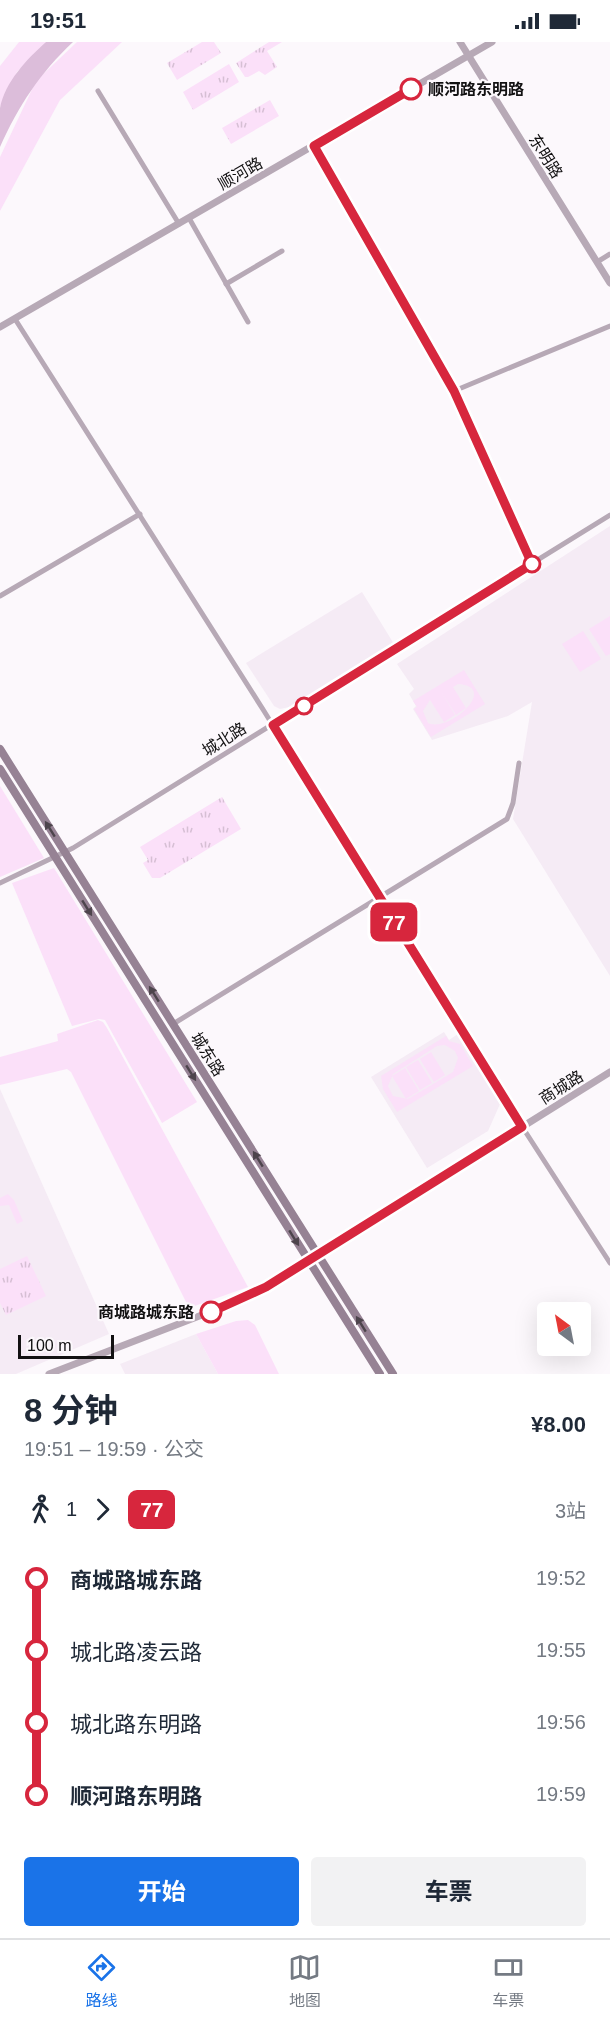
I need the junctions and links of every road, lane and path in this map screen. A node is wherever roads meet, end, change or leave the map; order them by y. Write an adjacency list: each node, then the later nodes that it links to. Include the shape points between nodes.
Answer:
1 (460, 42): 3 (street, 东明路)
2 (492, 42): 3 (street, 顺河路)
3 (469, 56): 5 (street, 顺河路); 10 (street, 东明路)
4 (98, 91): 7 (street)
5 (314, 146): 6 (street, 顺河路); 17 (street)
6 (189, 218): 7 (street, 顺河路); 12 (street)
7 (179, 224): 13 (street, 顺河路)
8 (282, 251): 12 (street)
9 (610, 254): 10 (street)
10 (597, 262): 11 (street, 东明路)
11 (610, 283)
12 (226, 284): 14 (street)
13 (15, 319): 16 (street, 顺河路); 18 (street)
14 (248, 322)
15 (610, 326): 17 (street)
16 (0, 327)
17 (454, 391): 20 (street)
18 (140, 514): 21 (street); 22 (street)
19 (610, 515): 20 (street, 城北路)
20 (532, 564): 22 (street, 城北路)
21 (0, 596)
22 (273, 725): 26 (street, 城北路); 29 (street)
23 (0, 749): 26 (main road, 城东路, one-way to 23)
24 (519, 763): 29 (street, via 507,819)
25 (0, 769): 27 (main road, 城东路)
26 (65, 853): 27 (street, 城北路); 30 (main road, 城东路, one-way to 26)
27 (55, 857): 28 (street, 城北路); 34 (main road, 城东路, one-way to 34)
28 (0, 883)
29 (379, 898): 30 (street); 32 (street)
30 (173, 1024): 33 (main road, 城东路, one-way to 30)
31 (610, 1072): 32 (street, 商城路)
32 (522, 1127): 33 (street, 商城路); 35 (street)
33 (318, 1255): 34 (street, 商城路); 38 (main road, 城东路, one-way to 33)
34 (309, 1261): 36 (street, 商城路, via 233,1304); 37 (main road, 城东路)
35 (610, 1263)
36 (49, 1374)
37 (380, 1374)
38 (393, 1374)

